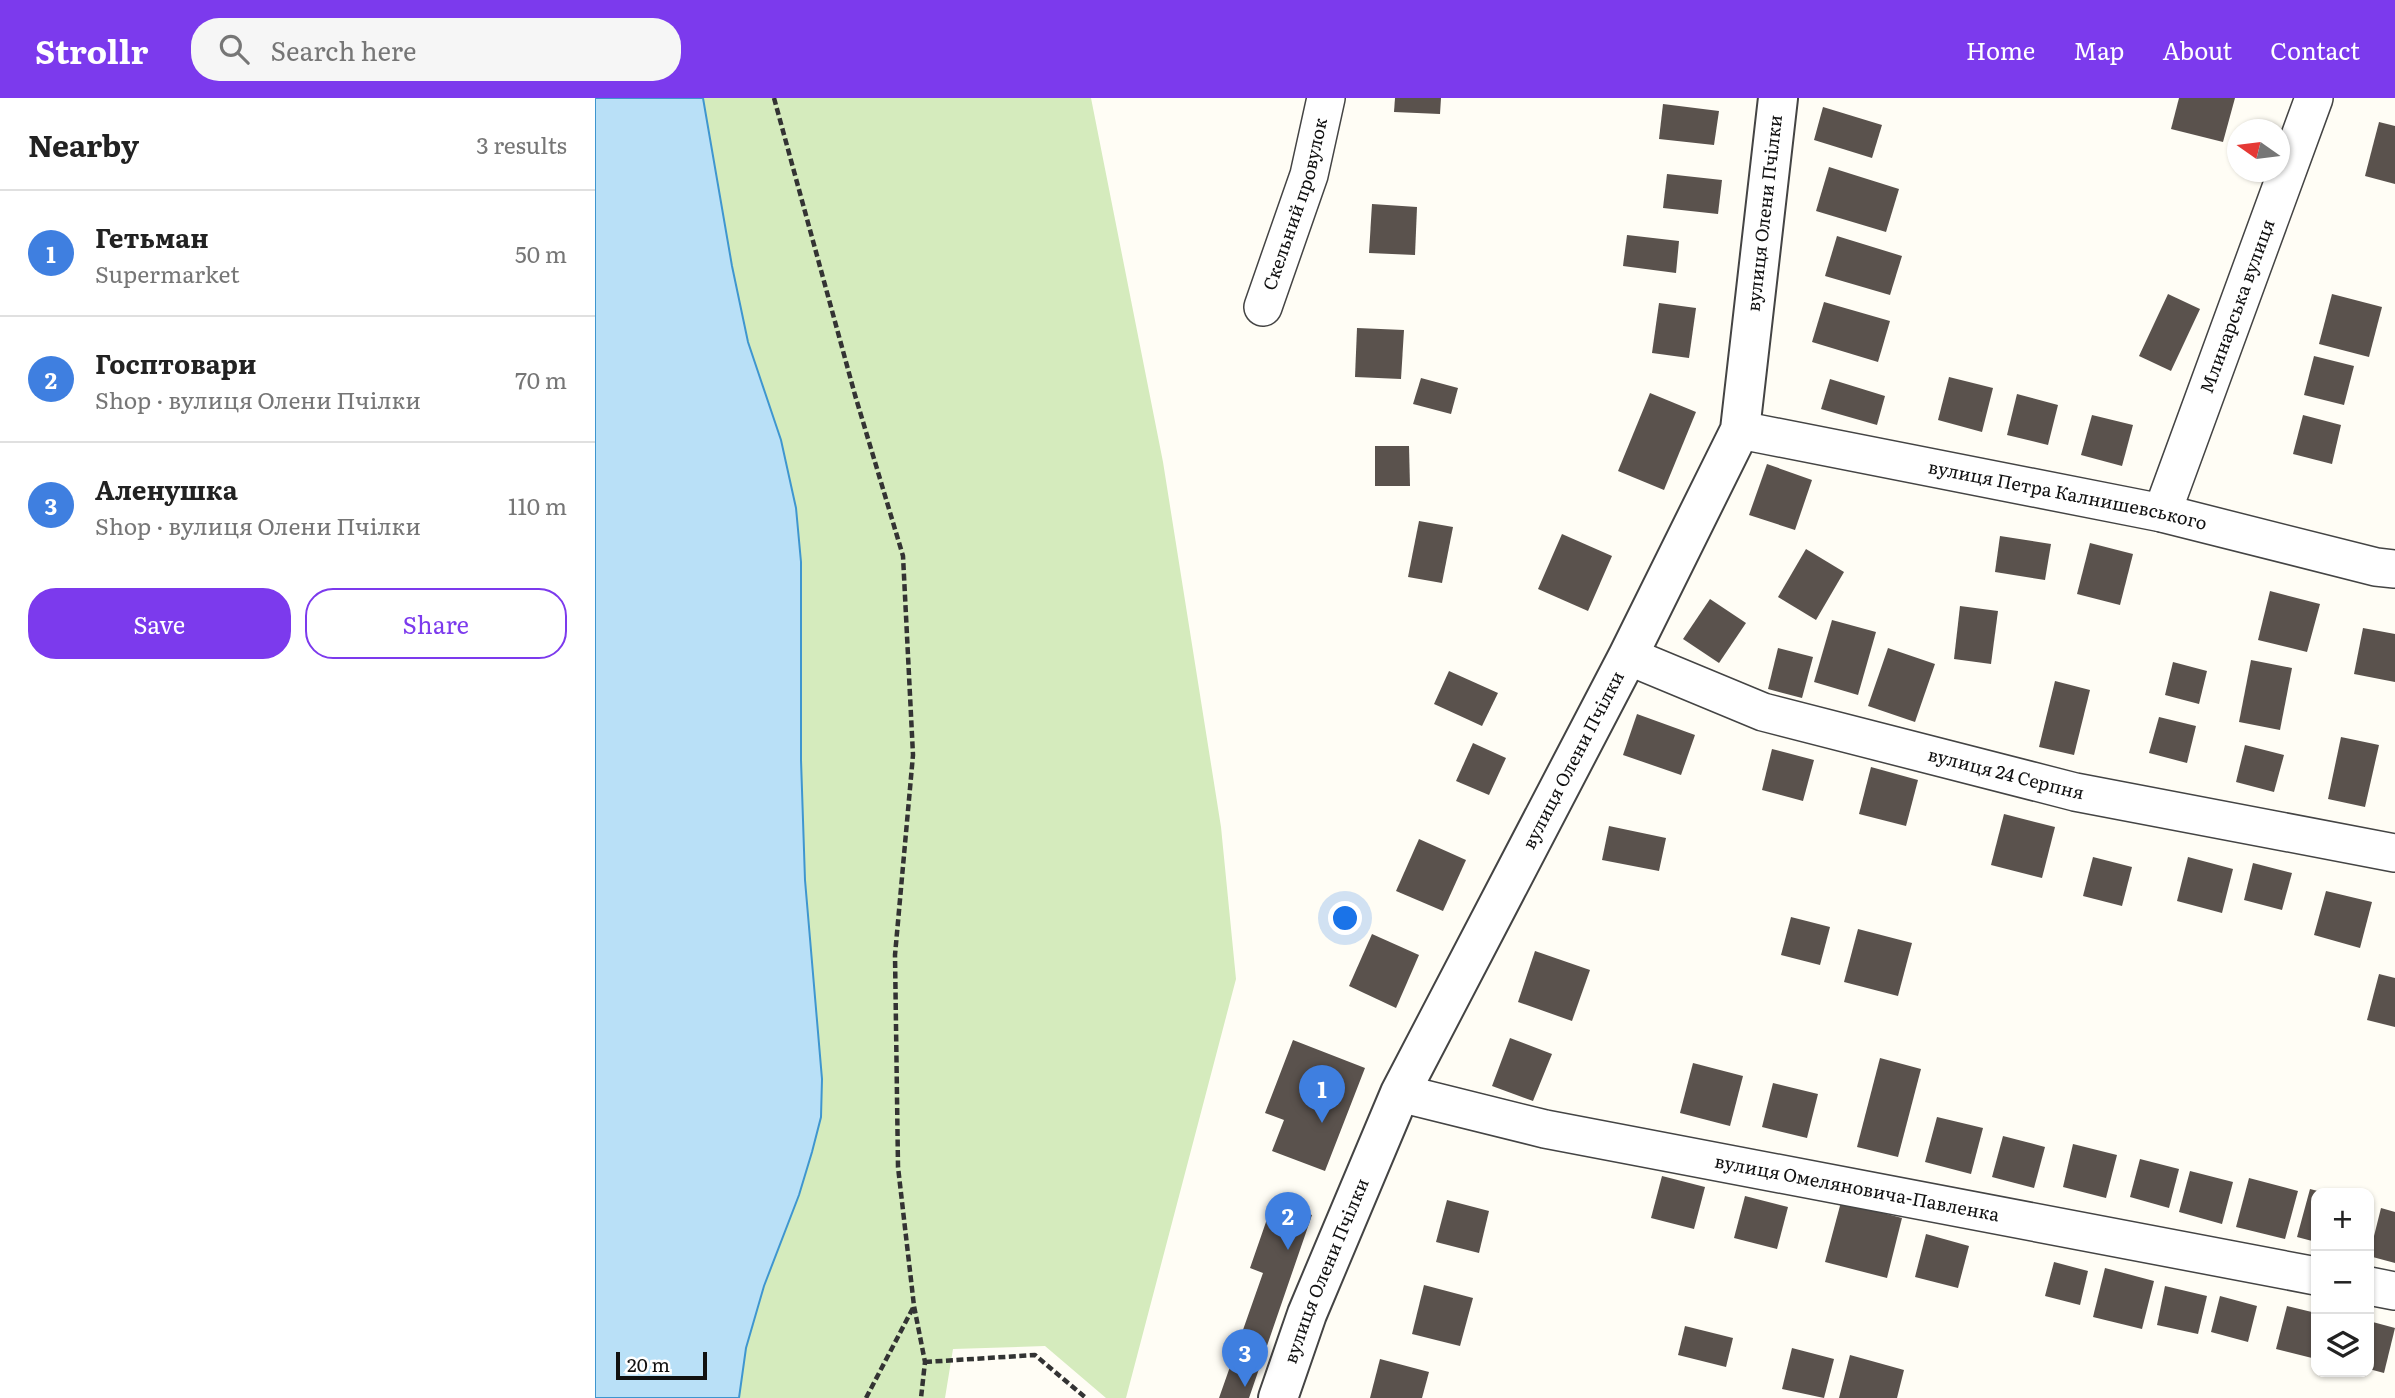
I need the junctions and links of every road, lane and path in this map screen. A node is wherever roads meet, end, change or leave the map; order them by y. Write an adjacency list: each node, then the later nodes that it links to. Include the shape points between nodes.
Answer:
1 (774, 98): 15 (path, via 903,556 912,755 895,954 897,1153)
2 (1326, 98): 5 (street, Скельний провулок, via 1309,175)
3 (1778, 98): 6 (street, вулиця Олени Пчілки)
4 (2315, 98): 7 (street, Млинарська вулиця)
5 (1263, 307)
6 (1740, 430): 7 (street, вулиця Петра Калнишевського); 9 (street, вулиця Олени Пчілки)
7 (2162, 513): 8 (street, вулиця Петра Калнишевського)
8 (2395, 569)
9 (1628, 656): 10 (street, вулиця 24 Серпня, via 1763,712 2062,789); 11 (street, вулиця Олени Пчілки)
10 (2395, 853)
11 (1400, 1093): 12 (street, вулиця Омеляновича-Павленка, via 1545,1129); 20 (street, вулиця Олени Пчілки, via 1307,1314)
12 (2311, 1275)
13 (2374, 1287): 14 (street)
14 (2395, 1291)
15 (914, 1306): 16 (path); 17 (path)
16 (925, 1362): 18 (path); 19 (path, via 1035,1355)
17 (866, 1398)
18 (921, 1398)
19 (1086, 1398)
20 (1278, 1398)

